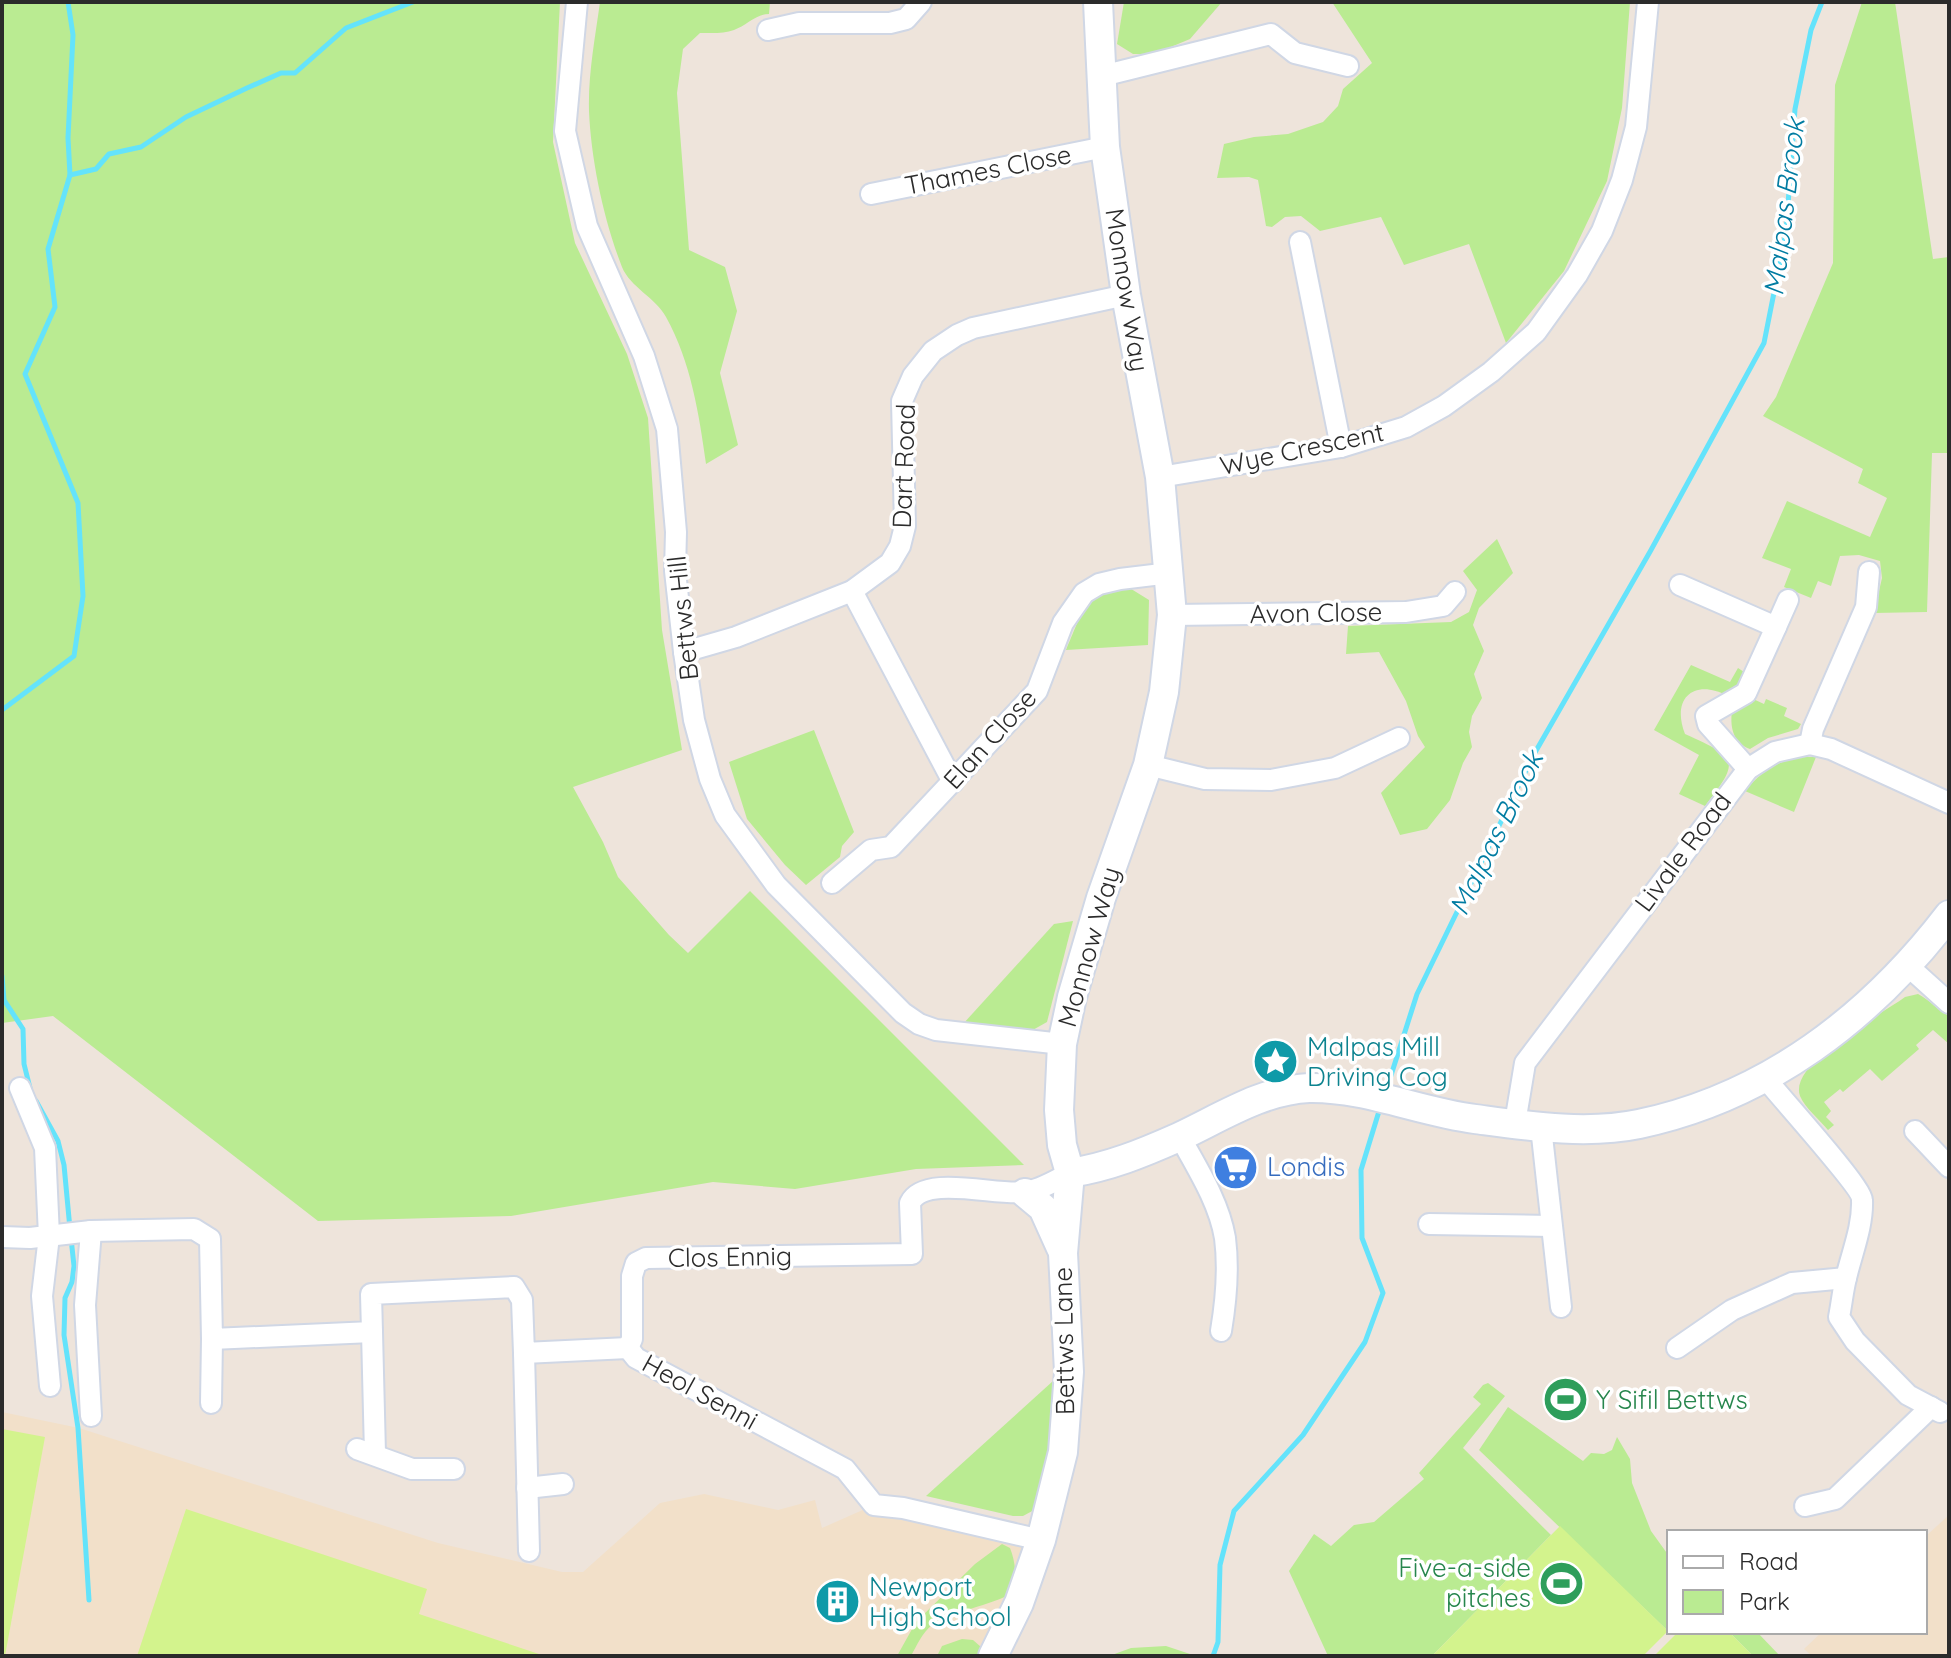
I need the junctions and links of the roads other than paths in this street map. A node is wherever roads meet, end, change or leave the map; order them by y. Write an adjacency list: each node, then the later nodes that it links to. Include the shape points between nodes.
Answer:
1 (577, 2): 22 (street, Bettws Hill, via 565,131 587,226 644,356 667,429)
2 (921, 2): 5 (street, via 906,19 890,23 799,23)
3 (1098, 2): 7 (street, Monnow Way)
4 (1648, 2): 12 (street, Wye Crescent, via 1636,127 1602,231 1577,275 1536,332 1491,372 1406,427)
5 (768, 30)
6 (1348, 66): 7 (street, via 1295,53 1271,34)
7 (1102, 76): 8 (street, Monnow Way)
8 (1105, 147): 9 (street, Thames Close); 11 (street, Monnow Way)
9 (871, 194)
10 (1300, 242): 12 (street)
11 (1126, 295): 13 (street, Monnow Way); 17 (street, Dart Road, via 973,328 933,351 902,401 905,526 900,546 890,563)
12 (1341, 447): 13 (street, Wye Crescent)
13 (1160, 477): 15 (street, Monnow Way)
14 (1869, 572): 24 (street, via 1866,607)
15 (1170, 573): 20 (street, Monnow Way); 27 (street, Elan Close, via 1120,579 1084,593 1063,623 1037,691)
16 (1680, 585): 21 (street)
17 (852, 591): 22 (street, Dart Road); 27 (street)
18 (1455, 592): 20 (street, Avon Close, via 1443,606 1406,612)
19 (1788, 600): 21 (street)
20 (1172, 615): 25 (street, Monnow Way, via 1164,692)
21 (1776, 627): 26 (street, via 1746,693 1706,716)
22 (684, 652): 33 (street, Bettws Hill, via 710,779 725,815 776,885 919,1024)
23 (1399, 738): 25 (street, via 1335,768 1271,780 1205,779)
24 (1810, 744): 26 (street, Livale Road, via 1775,752); 28 (street)
25 (1148, 765): 33 (street, Monnow Way, via 1097,911)
26 (1748, 769): 36 (street, Livale Road, via 1525,1063)
27 (953, 782): 29 (street, Elan Close, via 891,847 871,850)
28 (1949, 803)
29 (832, 883)
30 (1949, 915): 31 (street)
31 (1908, 966): 32 (street); 34 (street, via 1837,1029)
32 (1949, 1003)
33 (1062, 1044): 40 (street, Monnow Way, via 1059,1110)
34 (1766, 1079): 36 (street, via 1702,1106 1637,1124); 48 (street, via 1863,1197)
35 (20, 1088): 45 (street, via 45,1148)
36 (1528, 1125): 38 (street, via 1307,1088 1243,1105); 43 (street, Livale Road)
37 (1915, 1131): 39 (street)
38 (1180, 1137): 40 (street, via 1103,1168); 50 (street, via 1225,1237)
39 (1949, 1167)
40 (1070, 1173): 41 (street); 47 (street, Bettws Lane)
41 (1025, 1193): 47 (street, Bettws Lane, via 1043,1208); 53 (street, Clos Ennig, via 949,1187 914,1195 912,1254 646,1258 636,1263 632,1276)
42 (1429, 1224): 43 (street)
43 (1551, 1226): 49 (street, Livale Road)
44 (88, 1232): 45 (street); 52 (street, via 194,1229 210,1239); 58 (street, via 85,1305)
45 (55, 1236): 46 (street); 56 (street, via 42,1296)
46 (2, 1237)
47 (1063, 1253): 63 (street, Bettws Lane, via 1068,1385 1063,1452)
48 (1846, 1278): 54 (street, via 1792,1283 1732,1310); 62 (street, via 1839,1317 1855,1341 1908,1395 1936,1410 1835,1499)
49 (1561, 1307)
50 (1221, 1331)
51 (372, 1332): 52 (street); 55 (street, via 371,1294 514,1287 522,1300); 59 (street, via 366,1452 412,1469)
52 (212, 1339): 57 (street)
53 (628, 1348): 55 (street, Heol Senni); 63 (street, Heol Senni, via 636,1358 845,1469 874,1505)
54 (1677, 1348)
55 (524, 1353): 61 (street)
56 (50, 1386)
57 (211, 1403)
58 (91, 1416)
59 (454, 1469)
60 (563, 1484): 61 (street)
61 (527, 1488): 64 (street)
62 (1805, 1506)
63 (1041, 1540): 65 (street, Bettws Lane)
64 (529, 1551)
65 (993, 1656)

